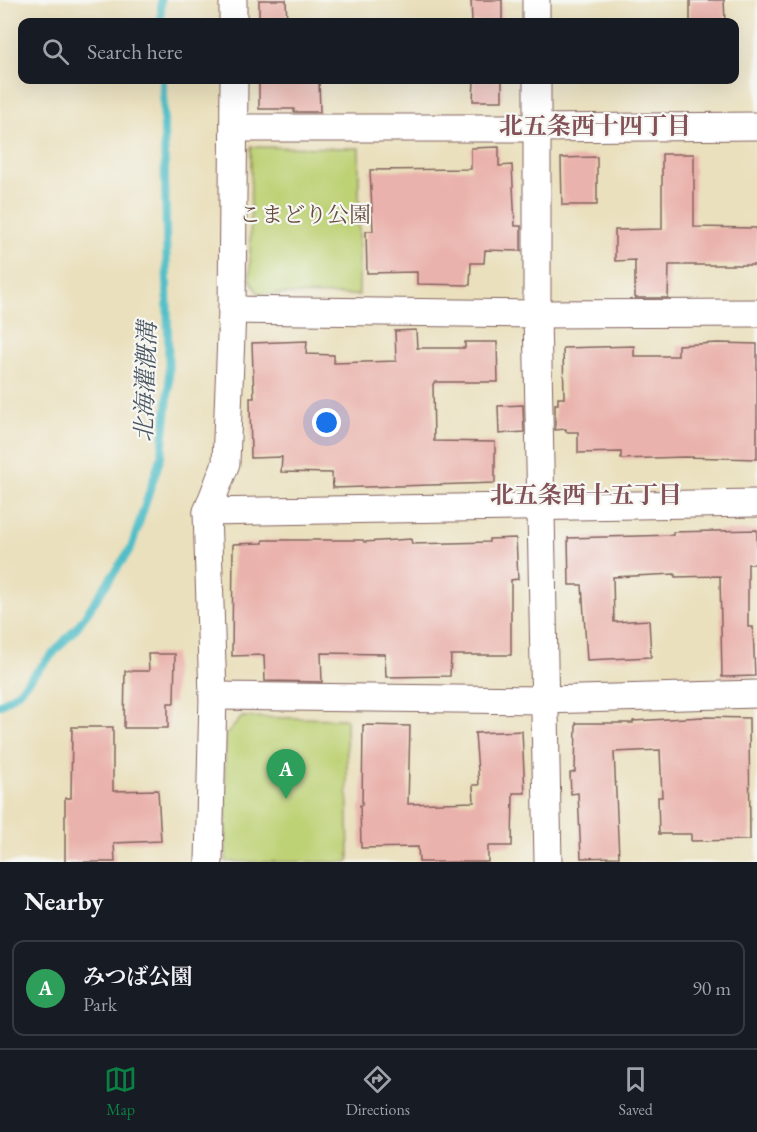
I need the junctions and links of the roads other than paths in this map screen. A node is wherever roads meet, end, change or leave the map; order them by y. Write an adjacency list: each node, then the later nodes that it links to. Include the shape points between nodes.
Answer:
1 (233, 0): 3 (street)
2 (536, 0): 4 (street)
3 (233, 18)
4 (536, 18)
5 (234, 84): 8 (street)
6 (537, 84): 9 (street)
7 (757, 126): 9 (street)
8 (235, 128): 9 (street); 10 (street)
9 (538, 128): 12 (street)
10 (231, 310): 12 (street); 15 (street, via 226,464)
11 (757, 313): 12 (street)
12 (537, 314): 14 (street)
13 (757, 503): 14 (street)
14 (541, 507): 15 (street); 18 (street)
15 (207, 512): 17 (street)
16 (757, 694): 18 (street)
17 (213, 696): 18 (street); 19 (street)
18 (544, 699): 20 (street)
19 (209, 862)
20 (548, 862)

